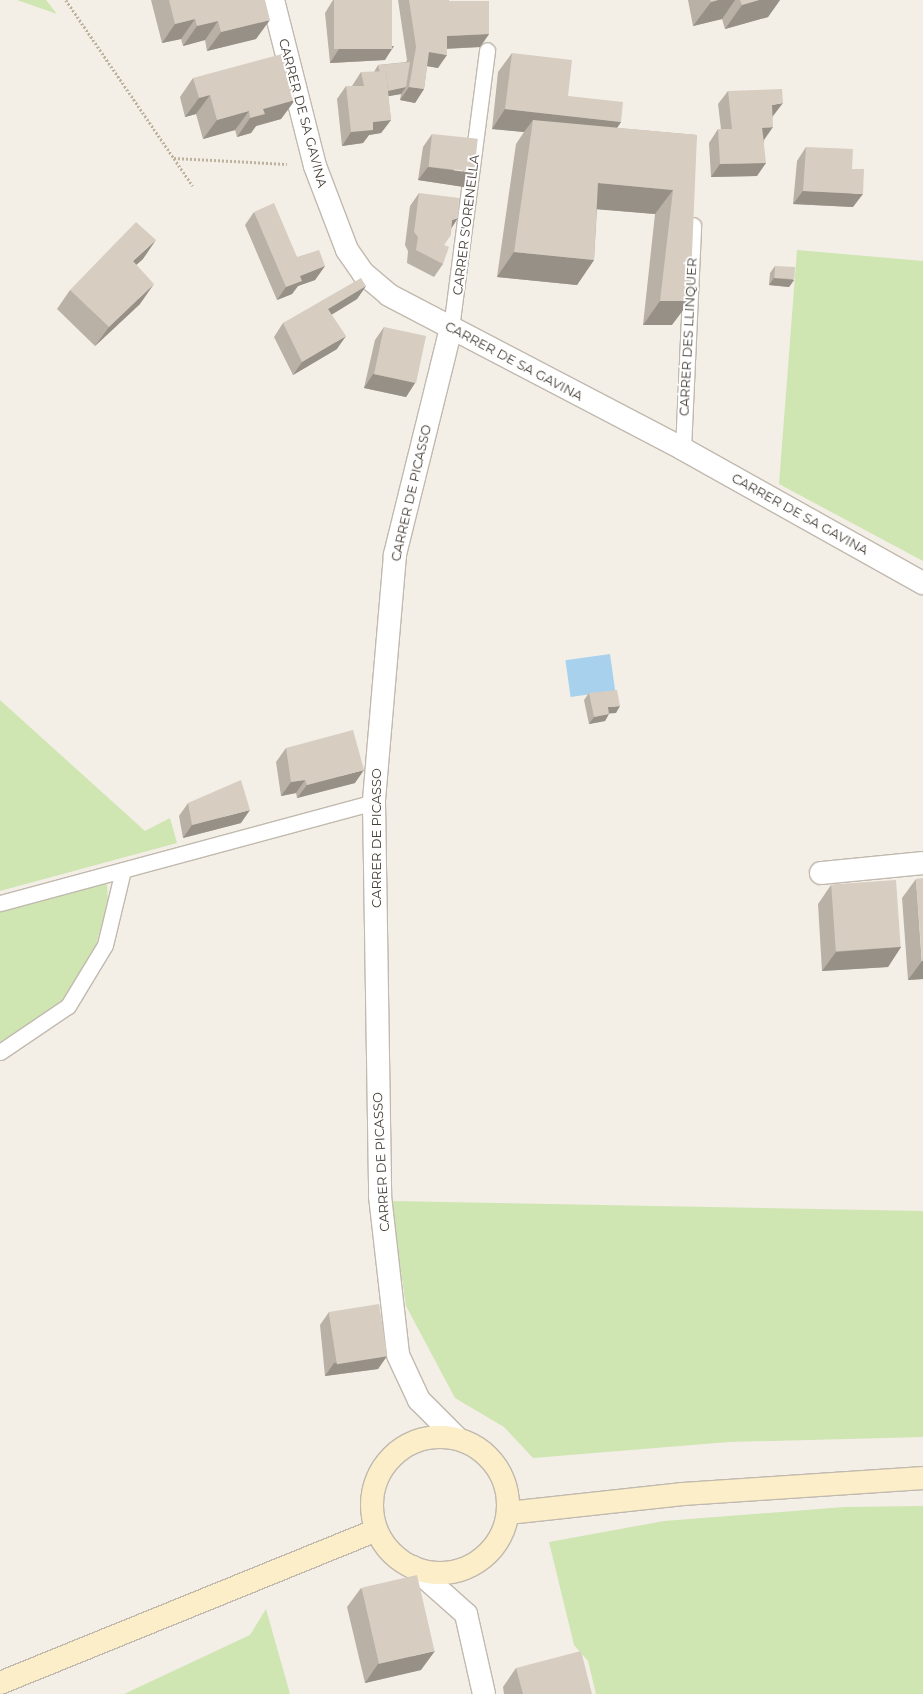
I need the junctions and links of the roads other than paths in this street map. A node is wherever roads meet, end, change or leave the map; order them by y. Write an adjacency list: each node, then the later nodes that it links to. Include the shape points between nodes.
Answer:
1 (273, 0): 4 (street, CARRER DE SA GAVINA, via 315,166 347,250 363,273 390,295)
2 (487, 50): 4 (lane, CARRER S'ORENELLA)
3 (693, 225): 5 (lane, CARRER DES LLINQUER)
4 (451, 328): 5 (street, CARRER DE SA GAVINA); 7 (street, CARRER DE PICASSO, via 395,555)
5 (683, 449): 6 (street, CARRER DE SA GAVINA)
6 (923, 583)
7 (374, 802): 9 (lane); 13 (street, CARRER DE PICASSO, via 380,1196 398,1355 420,1400)
8 (923, 863): 10 (street)
9 (123, 870): 11 (lane); 12 (lane, via 105,945 68,1006)
10 (821, 873)
11 (0, 903)
12 (0, 1052)
13 (457, 1438): 15 (main road, via 480,1450 501,1474 507,1492); 16 (main road, via 438,1436 419,1440 390,1458 374,1488 372,1516)
14 (923, 1478): 15 (main road, via 683,1494)
15 (508, 1513): 17 (main road, via 502,1534 490,1551 474,1564 454,1572 433,1573)
16 (376, 1530): 17 (main road, via 392,1553); 18 (main road)
17 (413, 1567): 19 (street, via 466,1614)
18 (0, 1683)
19 (484, 1694)

